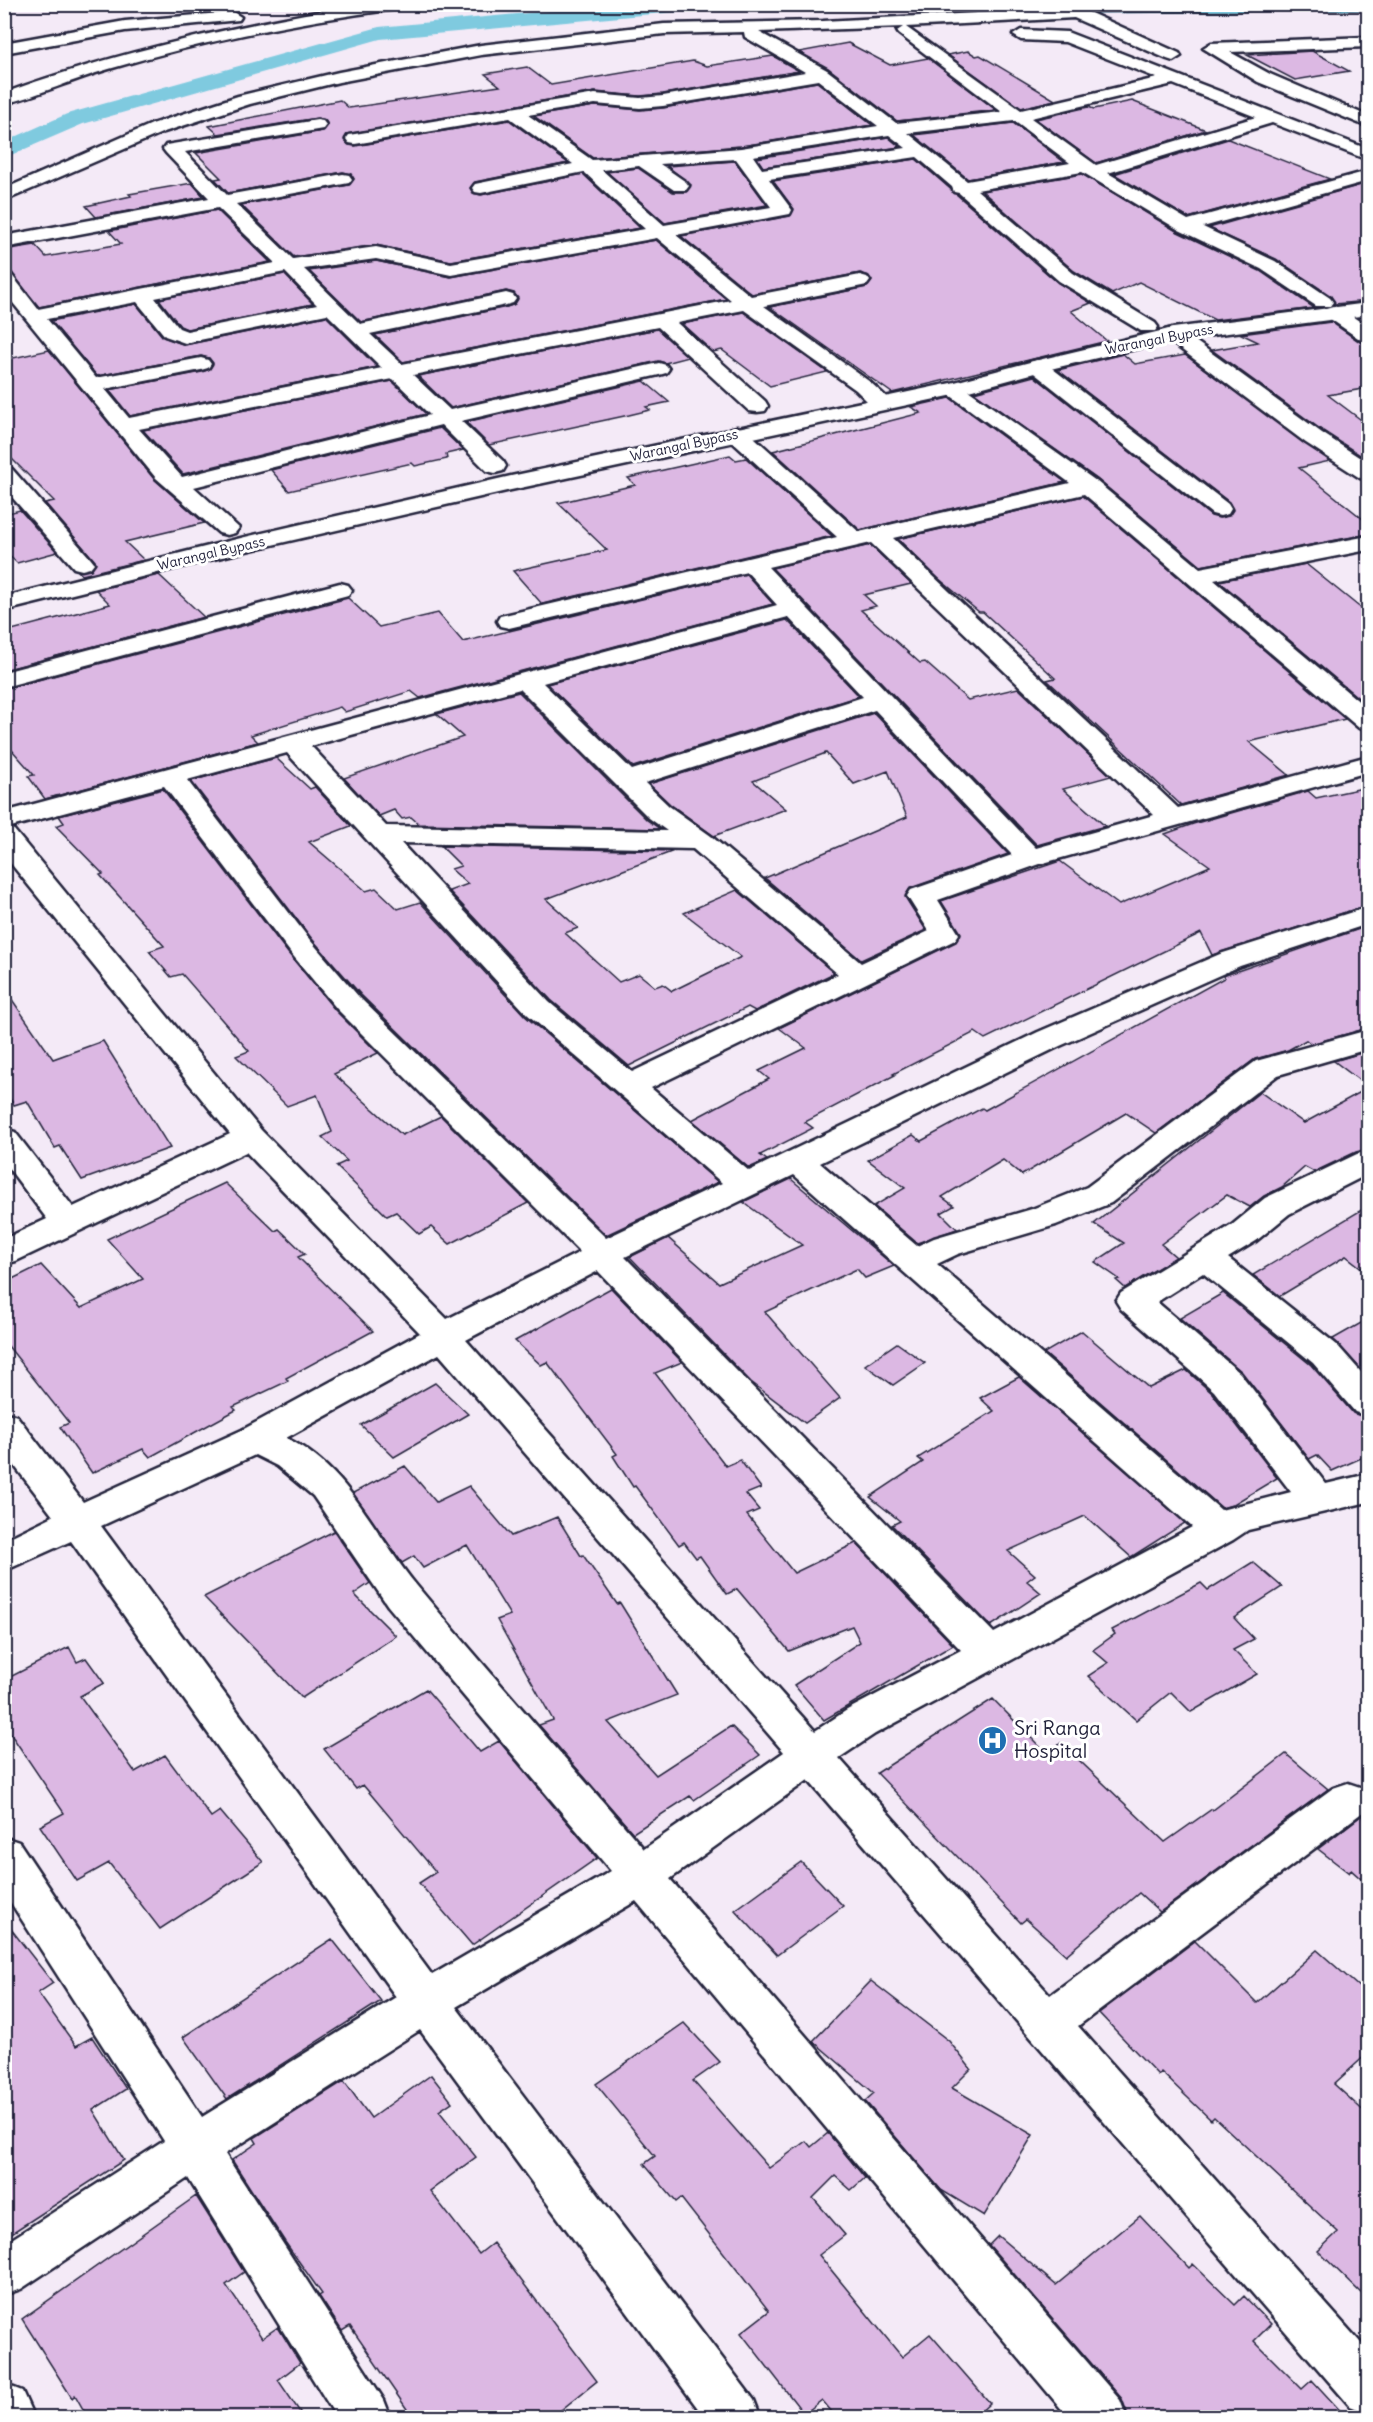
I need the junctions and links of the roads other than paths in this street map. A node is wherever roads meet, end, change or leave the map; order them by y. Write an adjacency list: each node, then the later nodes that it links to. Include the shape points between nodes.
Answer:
1 (396, 4): 4 (street)
2 (1056, 4): 3 (street)
3 (1078, 13): 11 (street); 40 (street, via 823,26 664,29 481,50 244,100 158,128)
4 (300, 21): 10 (street, via 243,13 125,26); 16 (street, via 104,65)
5 (904, 31): 6 (street); 7 (street); 20 (street)
6 (751, 34): 12 (street); 15 (street, via 638,40 454,67)
7 (986, 34)
8 (1009, 35): 13 (street, via 1068,37)
9 (1368, 42): 19 (street, via 1211,48 1264,78)
10 (4, 48)
11 (1185, 62)
12 (821, 74): 18 (street, via 663,101 595,99); 25 (street)
13 (1174, 80): 20 (street); 21 (street)
14 (1239, 87): 22 (street)
15 (301, 97)
16 (4, 99)
17 (1368, 107): 19 (street)
18 (513, 112): 26 (street); 32 (street)
19 (1348, 112): 22 (street); 23 (street)
20 (1016, 116): 25 (street); 33 (street)
21 (1275, 117): 30 (street); 33 (street)
22 (1314, 121): 27 (street)
23 (1368, 122)
24 (317, 125): 41 (street, via 172,149)
25 (893, 129): 28 (street); 29 (street)
26 (355, 139)
27 (1368, 145)
28 (921, 152): 34 (street); 39 (street)
29 (741, 153): 31 (street); 34 (street)
30 (1368, 155)
31 (642, 160): 32 (street); 37 (street)
32 (588, 166): 38 (street); 43 (street)
33 (1089, 169): 39 (street); 42 (street)
34 (756, 175): 43 (street, via 783,210)
35 (1368, 176): 42 (street)
36 (343, 179): 41 (street)
37 (680, 186)
38 (481, 188)
39 (960, 188): 57 (street, via 1066,277)
40 (4, 196)
41 (222, 201): 44 (street); 45 (street)
42 (1186, 226): 52 (street, via 1269,265)
43 (662, 231): 45 (street, via 451,269 376,252); 51 (street)
44 (4, 242)
45 (288, 266): 48 (street); 53 (street)
46 (4, 278): 55 (street)
47 (860, 281): 51 (street)
48 (142, 295): 53 (street, via 172,332 185,337); 55 (street)
49 (506, 299): 58 (street)
50 (1368, 299): 52 (street)
51 (747, 303): 56 (street); 67 (street)
52 (1328, 307): 54 (street, Warangal Bypass); 57 (street); 59 (street, Warangal Bypass); 60 (street)
53 (330, 308): 58 (street)
54 (1368, 309)
55 (33, 316): 66 (street)
56 (662, 320): 64 (street); 72 (street)
57 (1148, 327): 65 (street)
58 (354, 331): 64 (street)
59 (1173, 334): 62 (street, Warangal Bypass); 78 (street)
60 (1368, 336)
61 (201, 364): 66 (street)
62 (1036, 366): 68 (street, Warangal Bypass); 82 (street)
63 (659, 369): 73 (street)
64 (395, 372): 73 (street); 75 (street)
65 (931, 373)
66 (91, 385): 75 (street)
67 (863, 386): 69 (street); 70 (street)
68 (954, 389): 70 (street, Warangal Bypass); 81 (street)
69 (839, 390)
70 (884, 392): 74 (street, Warangal Bypass)
71 (781, 402): 72 (street)
72 (757, 406): 74 (street)
73 (444, 418): 77 (street); 80 (street)
74 (736, 422): 84 (street); 91 (street, Warangal Bypass)
75 (124, 425): 80 (street)
76 (529, 458): 77 (street)
77 (495, 466): 83 (street)
78 (1368, 473)
79 (4, 474): 87 (street, via 71,565)
80 (177, 485): 83 (street)
81 (1088, 486): 84 (street); 89 (street)
82 (1220, 509)
83 (227, 528): 86 (street)
84 (866, 538): 88 (street); 102 (street)
85 (1368, 543): 89 (street)
86 (138, 549)
87 (104, 557)
88 (752, 564): 92 (street); 93 (street)
89 (1195, 576): 97 (street)
90 (340, 590): 95 (street)
91 (4, 604)
92 (793, 608): 94 (street); 96 (street)
93 (509, 621)
94 (524, 679): 98 (street); 101 (street)
95 (4, 680)
96 (881, 700): 101 (street); 107 (street)
97 (1368, 722)
98 (292, 742): 100 (street); 104 (street)
99 (1368, 764): 102 (street)
100 (170, 776): 103 (street); 119 (street, via 348,1003)
101 (627, 780): 106 (street, via 659,812)
102 (1174, 819): 107 (street)
103 (4, 821)
104 (378, 834): 106 (street); 111 (street, via 538,1008)
105 (4, 836): 112 (street)
106 (701, 842): 109 (street)
107 (1030, 858): 109 (street, via 921,896 945,934)
108 (1368, 915): 114 (street, via 1230,960 1049,1039)
109 (858, 976): 111 (street)
110 (1368, 1039): 121 (street, via 1267,1068 1099,1195 1044,1217 946,1246)
111 (629, 1086): 116 (street)
112 (250, 1137): 117 (street); 122 (street)
113 (4, 1139): 117 (street)
114 (798, 1161): 116 (street); 121 (street)
115 (1364, 1170): 120 (street, via 1277,1206)
116 (744, 1184): 119 (street)
117 (68, 1223): 118 (street)
118 (4, 1253)
119 (602, 1254): 122 (street); 131 (street)
120 (1205, 1257): 123 (street, via 1325,1354); 127 (street, via 1133,1301 1227,1382)
121 (912, 1262): 129 (street)
122 (443, 1336): 125 (street); 132 (street)
123 (1368, 1403)
124 (4, 1425): 128 (street)
125 (255, 1439): 128 (street); 135 (street, via 290,1456 326,1486 402,1595)
126 (1368, 1488): 127 (street)
127 (1318, 1500): 129 (street, via 1237,1518)
128 (77, 1521): 130 (street); 136 (street)
129 (1220, 1530): 131 (street)
130 (4, 1557)
131 (989, 1653): 132 (street, via 861,1722)
132 (811, 1755): 135 (street); 137 (street)
133 (1348, 1800): 137 (street)
134 (4, 1855): 138 (street)
135 (640, 1876): 136 (street); 145 (street)
136 (426, 2002): 138 (street); 144 (street)
137 (1047, 2023): 140 (street)
138 (195, 2147): 139 (street); 143 (street)
139 (4, 2272)
140 (1368, 2388)
141 (4, 2409): 142 (street)
142 (9, 2418)
143 (366, 2418)
144 (736, 2418)
145 (1101, 2418)

